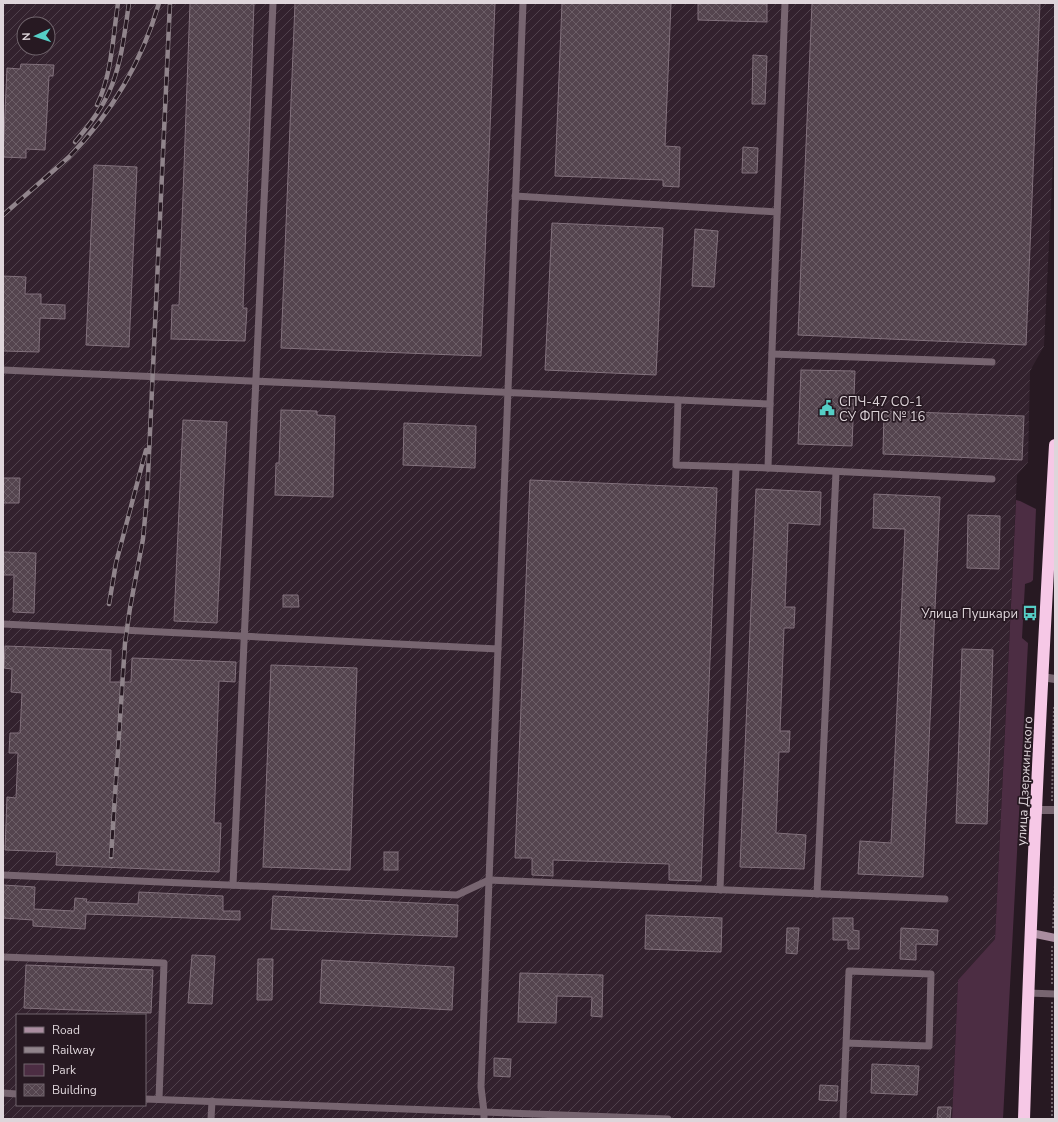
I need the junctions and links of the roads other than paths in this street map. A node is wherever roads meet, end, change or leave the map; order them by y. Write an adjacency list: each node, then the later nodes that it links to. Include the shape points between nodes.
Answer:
1 (273, 3): 9 (lane)
2 (523, 3): 4 (lane)
3 (785, 3): 5 (lane)
4 (515, 196): 5 (lane); 10 (lane)
5 (777, 212): 6 (lane)
6 (772, 354): 7 (lane); 12 (lane)
7 (992, 362)
8 (3, 370): 9 (lane)
9 (256, 381): 10 (lane); 20 (lane)
10 (508, 392): 11 (lane); 21 (lane)
11 (678, 400): 12 (lane); 14 (lane, via 676,465)
12 (770, 404): 15 (lane)
13 (1055, 445): 18 (highway, улица Дзержинского)
14 (736, 467): 15 (lane); 29 (lane)
15 (768, 468): 16 (lane)
16 (836, 472): 17 (lane); 30 (lane)
17 (992, 479)
18 (1052, 552): 22 (highway, улица Дзержинского)
19 (3, 624): 20 (lane)
20 (245, 636): 21 (lane); 28 (lane)
21 (498, 650): 27 (lane)
22 (1042, 677): 23 (street); 25 (highway, улица Дзержинского)
23 (1055, 679)
24 (1053, 806): 25 (street)
25 (1036, 810): 32 (highway, улица Дзержинского)
26 (3, 875): 28 (lane)
27 (489, 880): 28 (lane, via 457,895); 29 (lane); 44 (lane, via 481,1087)
28 (233, 885)
29 (720, 890): 30 (lane)
30 (818, 894): 31 (lane)
31 (945, 899)
32 (1031, 933): 33 (street); 35 (highway, улица Дзержинского)
33 (1055, 938)
34 (3, 957): 41 (lane, via 164,962)
35 (1028, 993): 36 (lane); 49 (highway, улица Дзержинского)
36 (1055, 994)
37 (846, 1042): 37 (lane, via 849,972 931,974 929,1046); 48 (lane)
38 (3, 1093): 39 (lane)
39 (16, 1094)
40 (146, 1099): 41 (lane)
41 (159, 1099): 42 (lane)
42 (212, 1101): 43 (lane); 45 (lane)
43 (462, 1111): 44 (lane); 46 (lane)
44 (484, 1115): 47 (lane)
45 (211, 1119)
46 (461, 1119)
47 (668, 1119)
48 (843, 1119)
49 (1024, 1119)

